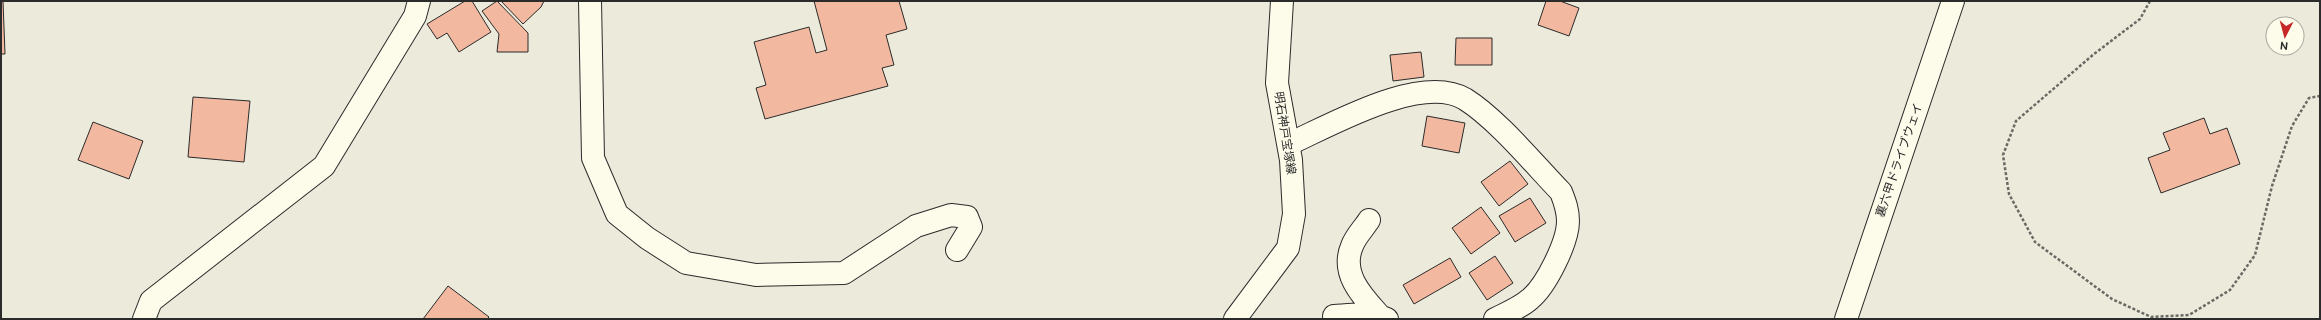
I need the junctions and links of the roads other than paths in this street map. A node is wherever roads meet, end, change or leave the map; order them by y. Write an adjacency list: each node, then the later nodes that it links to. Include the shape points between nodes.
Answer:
1 (419, 1): 10 (street, via 416,16 324,166 151,302)
2 (590, 1): 7 (street, via 594,158 617,214 647,238 686,264 756,275 844,273 916,226 951,215 967,217 971,227)
3 (1282, 1): 5 (street, 明石神戸宝塚線, via 1277,83)
4 (1953, 1): 13 (street, 裏六甲ドライブウェイ)
5 (1289, 144): 11 (street, 明石神戸宝塚線, via 1294,214 1288,248); 12 (street, via 1377,104 1421,92 1440,91 1464,98 1486,115 1561,192 1567,207 1568,222 1566,237 1541,287 1531,299)
6 (1369, 220): 9 (street, via 1352,245 1349,261 1352,281)
7 (956, 250)
8 (1334, 316): 9 (street)
9 (1383, 317)
10 (144, 319)
11 (1235, 319)
12 (1495, 319)
13 (1846, 319)

